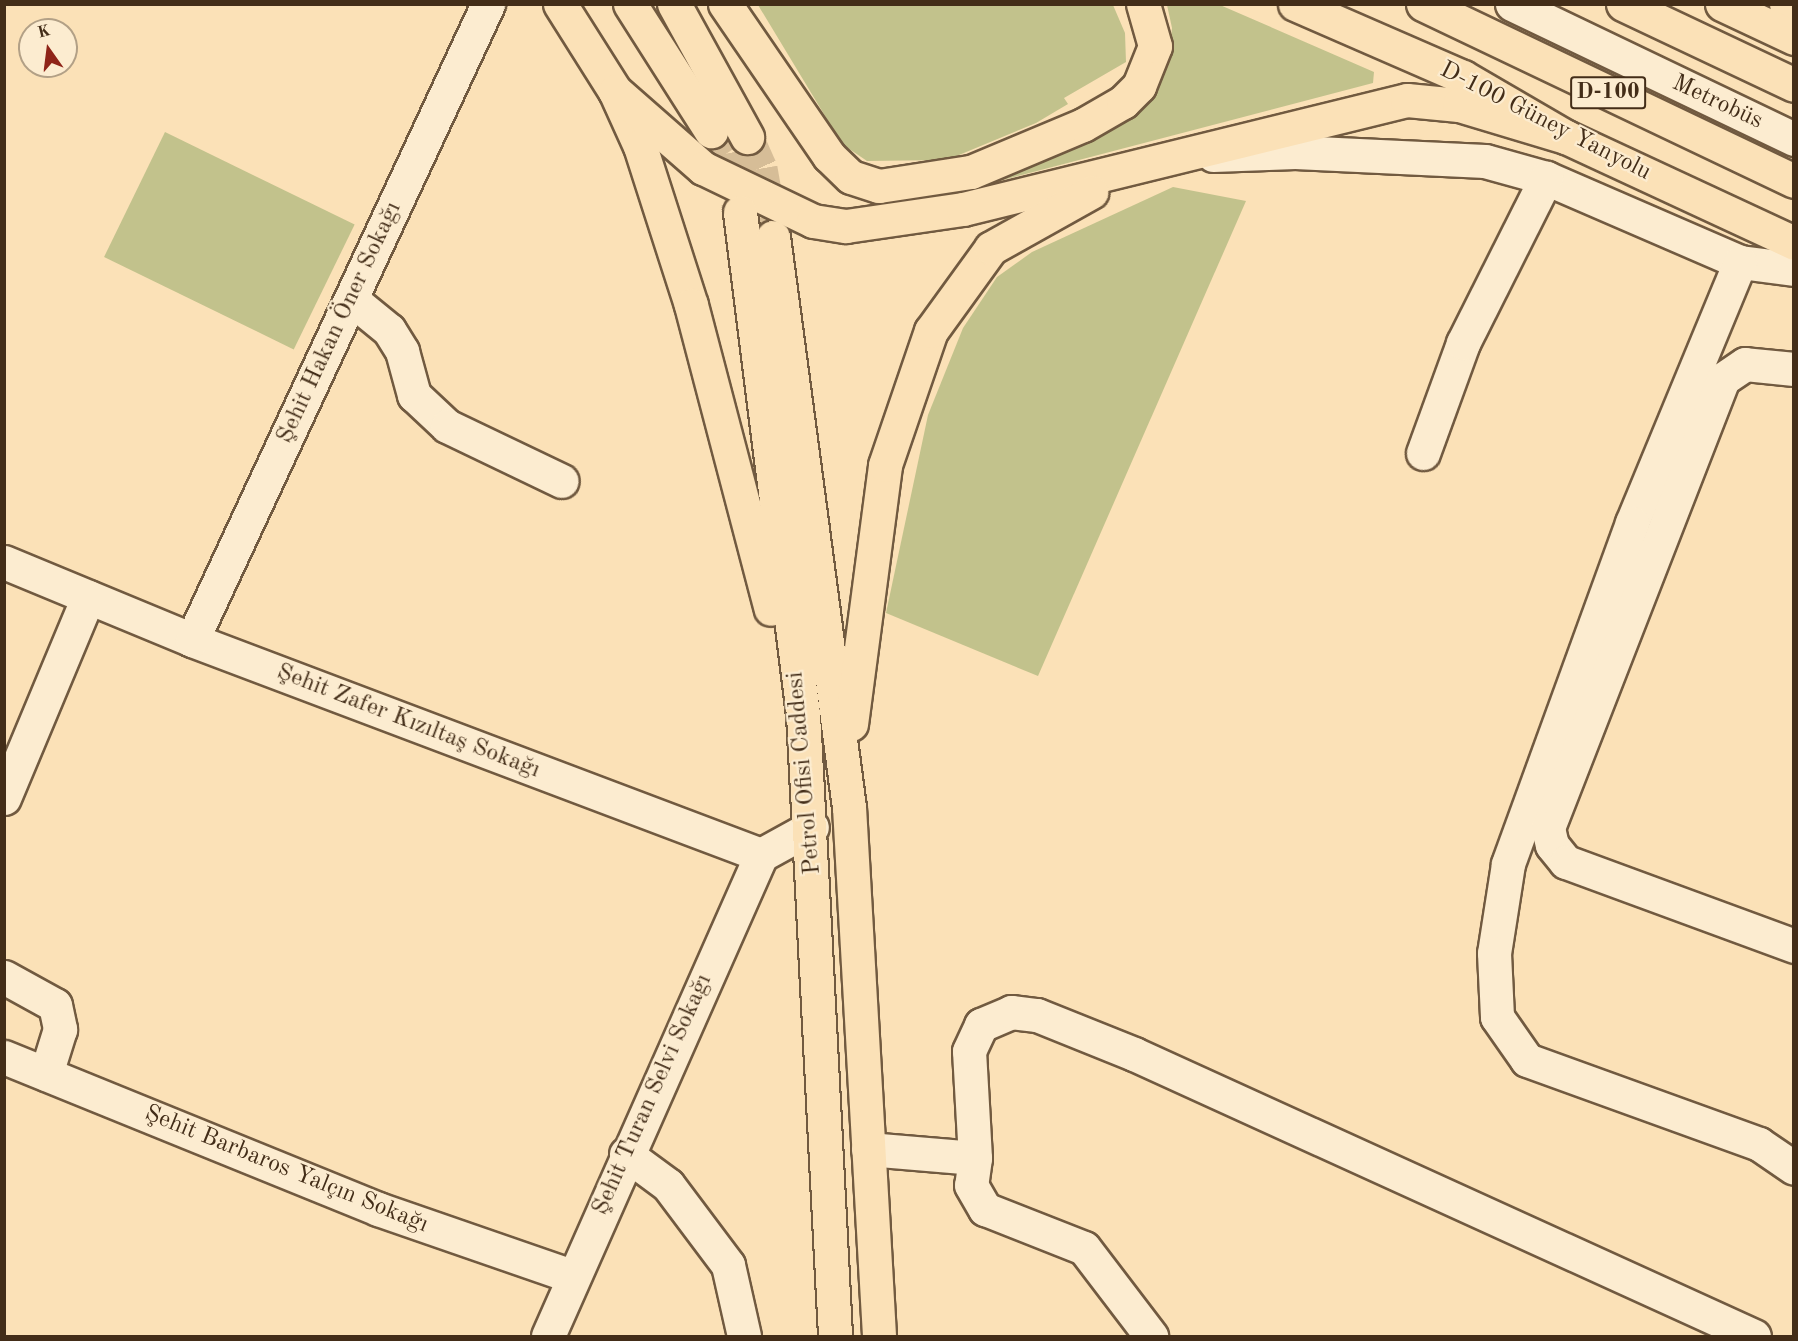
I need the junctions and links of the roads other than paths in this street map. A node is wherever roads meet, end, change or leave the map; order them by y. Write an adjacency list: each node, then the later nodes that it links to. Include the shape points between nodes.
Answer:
1 (488, 4): 29 (street, Şehit Hakan Öner Sokağı)
2 (560, 4): 16 (main road)
3 (630, 4): 17 (main road)
4 (674, 4): 18 (main road)
5 (726, 4): 6 (main road, via 829,156 851,177 879,186 972,172 1083,125 1124,102 1139,86 1155,46)
6 (1143, 4)
7 (1295, 4): 19 (main road, D-100 Güney Yanyolu, via 1463,77)
8 (1423, 4): 23 (main road, D-100)
9 (1512, 4): 20 (street, Metrobüs)
10 (1623, 4): 15 (main road)
11 (1722, 4): 14 (main road)
12 (1786, 4): 13 (main road)
13 (1794, 8)
14 (1794, 38)
15 (1794, 86)
16 (615, 91): 21 (main road, via 703,168 813,220 846,226 963,209); 36 (main road, via 640,146 691,305 759,572)
17 (711, 131)
18 (747, 137)
19 (1566, 137): 21 (main road, via 1459,105 1407,100); 26 (main road, D-100 Güney Yanyolu)
20 (1794, 139)
21 (1172, 156): 22 (street, via 1295,152 1485,161); 38 (main road, via 1050,211 991,248 931,331 885,465 858,645)
22 (1546, 178): 27 (street); 31 (street, via 1463,343)
23 (1794, 180)
24 (740, 212): 36 (main road, Petrol Ofisi Caddesi)
25 (773, 237): 38 (main road, Petrol Ofisi Caddesi)
26 (1794, 243)
27 (1740, 262): 28 (street); 48 (street, via 1632,523 1508,864 1494,953 1497,1017 1527,1060 1759,1144)
28 (1794, 269)
29 (351, 299): 32 (street, via 389,330 402,351 414,395 447,426); 35 (street, Şehit Hakan Öner Sokağı)
30 (1794, 369): 41 (street, via 1745,364 1724,379 1548,828 1552,845 1566,862)
31 (1422, 453)
32 (562, 481)
33 (4, 562): 34 (street, Şehit Zafer Kızıltaş Sokağı)
34 (87, 597): 35 (street, Şehit Zafer Kızıltaş Sokağı); 37 (street)
35 (192, 640): 40 (street, Şehit Zafer Kızıltaş Sokağı)
36 (803, 714): 39 (main road, Petrol Ofisi Caddesi)
37 (4, 798)
38 (849, 807): 45 (main road, Petrol Ofisi Caddesi)
39 (812, 827): 40 (street); 52 (main road, Petrol Ofisi Caddesi)
40 (761, 855): 46 (street, Şehit Turan Selvi Sokağı)
41 (1794, 946)
42 (4, 977): 44 (street, via 56,1005 60,1029)
43 (4, 1057): 44 (street, Şehit Barbaros Yalçın Sokağı)
44 (46, 1074): 49 (street, Şehit Barbaros Yalçın Sokağı, via 378,1209)
45 (868, 1149): 47 (street); 53 (main road, Petrol Ofisi Caddesi)
46 (626, 1154): 49 (street, Şehit Turan Selvi Sokağı); 51 (street, via 668,1185 722,1255)
47 (975, 1158): 54 (street, via 971,1185 985,1209 1084,1248); 55 (street, via 968,1084 973,1042 981,1025 1011,1012 1037,1015 1134,1054)
48 (1794, 1168)
49 (571, 1276): 50 (street, Şehit Turan Selvi Sokağı)
50 (548, 1336)
51 (744, 1336)
52 (835, 1336)
53 (879, 1336)
54 (1151, 1336)
55 (1754, 1336)

